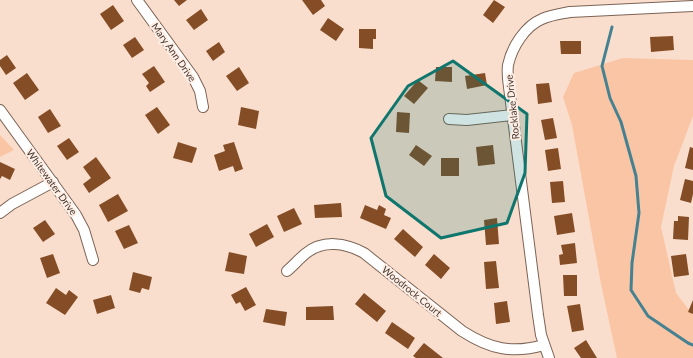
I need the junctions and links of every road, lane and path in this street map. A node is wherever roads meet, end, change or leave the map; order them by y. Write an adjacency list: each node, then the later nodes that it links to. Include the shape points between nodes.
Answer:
1 (137, 0): 3 (street, Mary Ann Drive, via 194,77)
2 (693, 6): 5 (street, Rocklake Drive, via 570,12 540,20 525,32 512,53 508,66)
3 (203, 107)
4 (0, 110): 7 (street, Whitewater Drive)
5 (512, 115): 6 (street, via 467,120); 11 (street, Rocklake Drive)
6 (449, 119)
7 (53, 182): 8 (street); 9 (street, Whitewater Drive, via 84,230)
8 (0, 213)
9 (93, 260)
10 (287, 271): 11 (street, Woodrock Court, via 306,253 318,247 334,244 354,247 472,338 510,350 527,350)
11 (544, 345): 12 (street, Rocklake Drive)
12 (549, 358)

